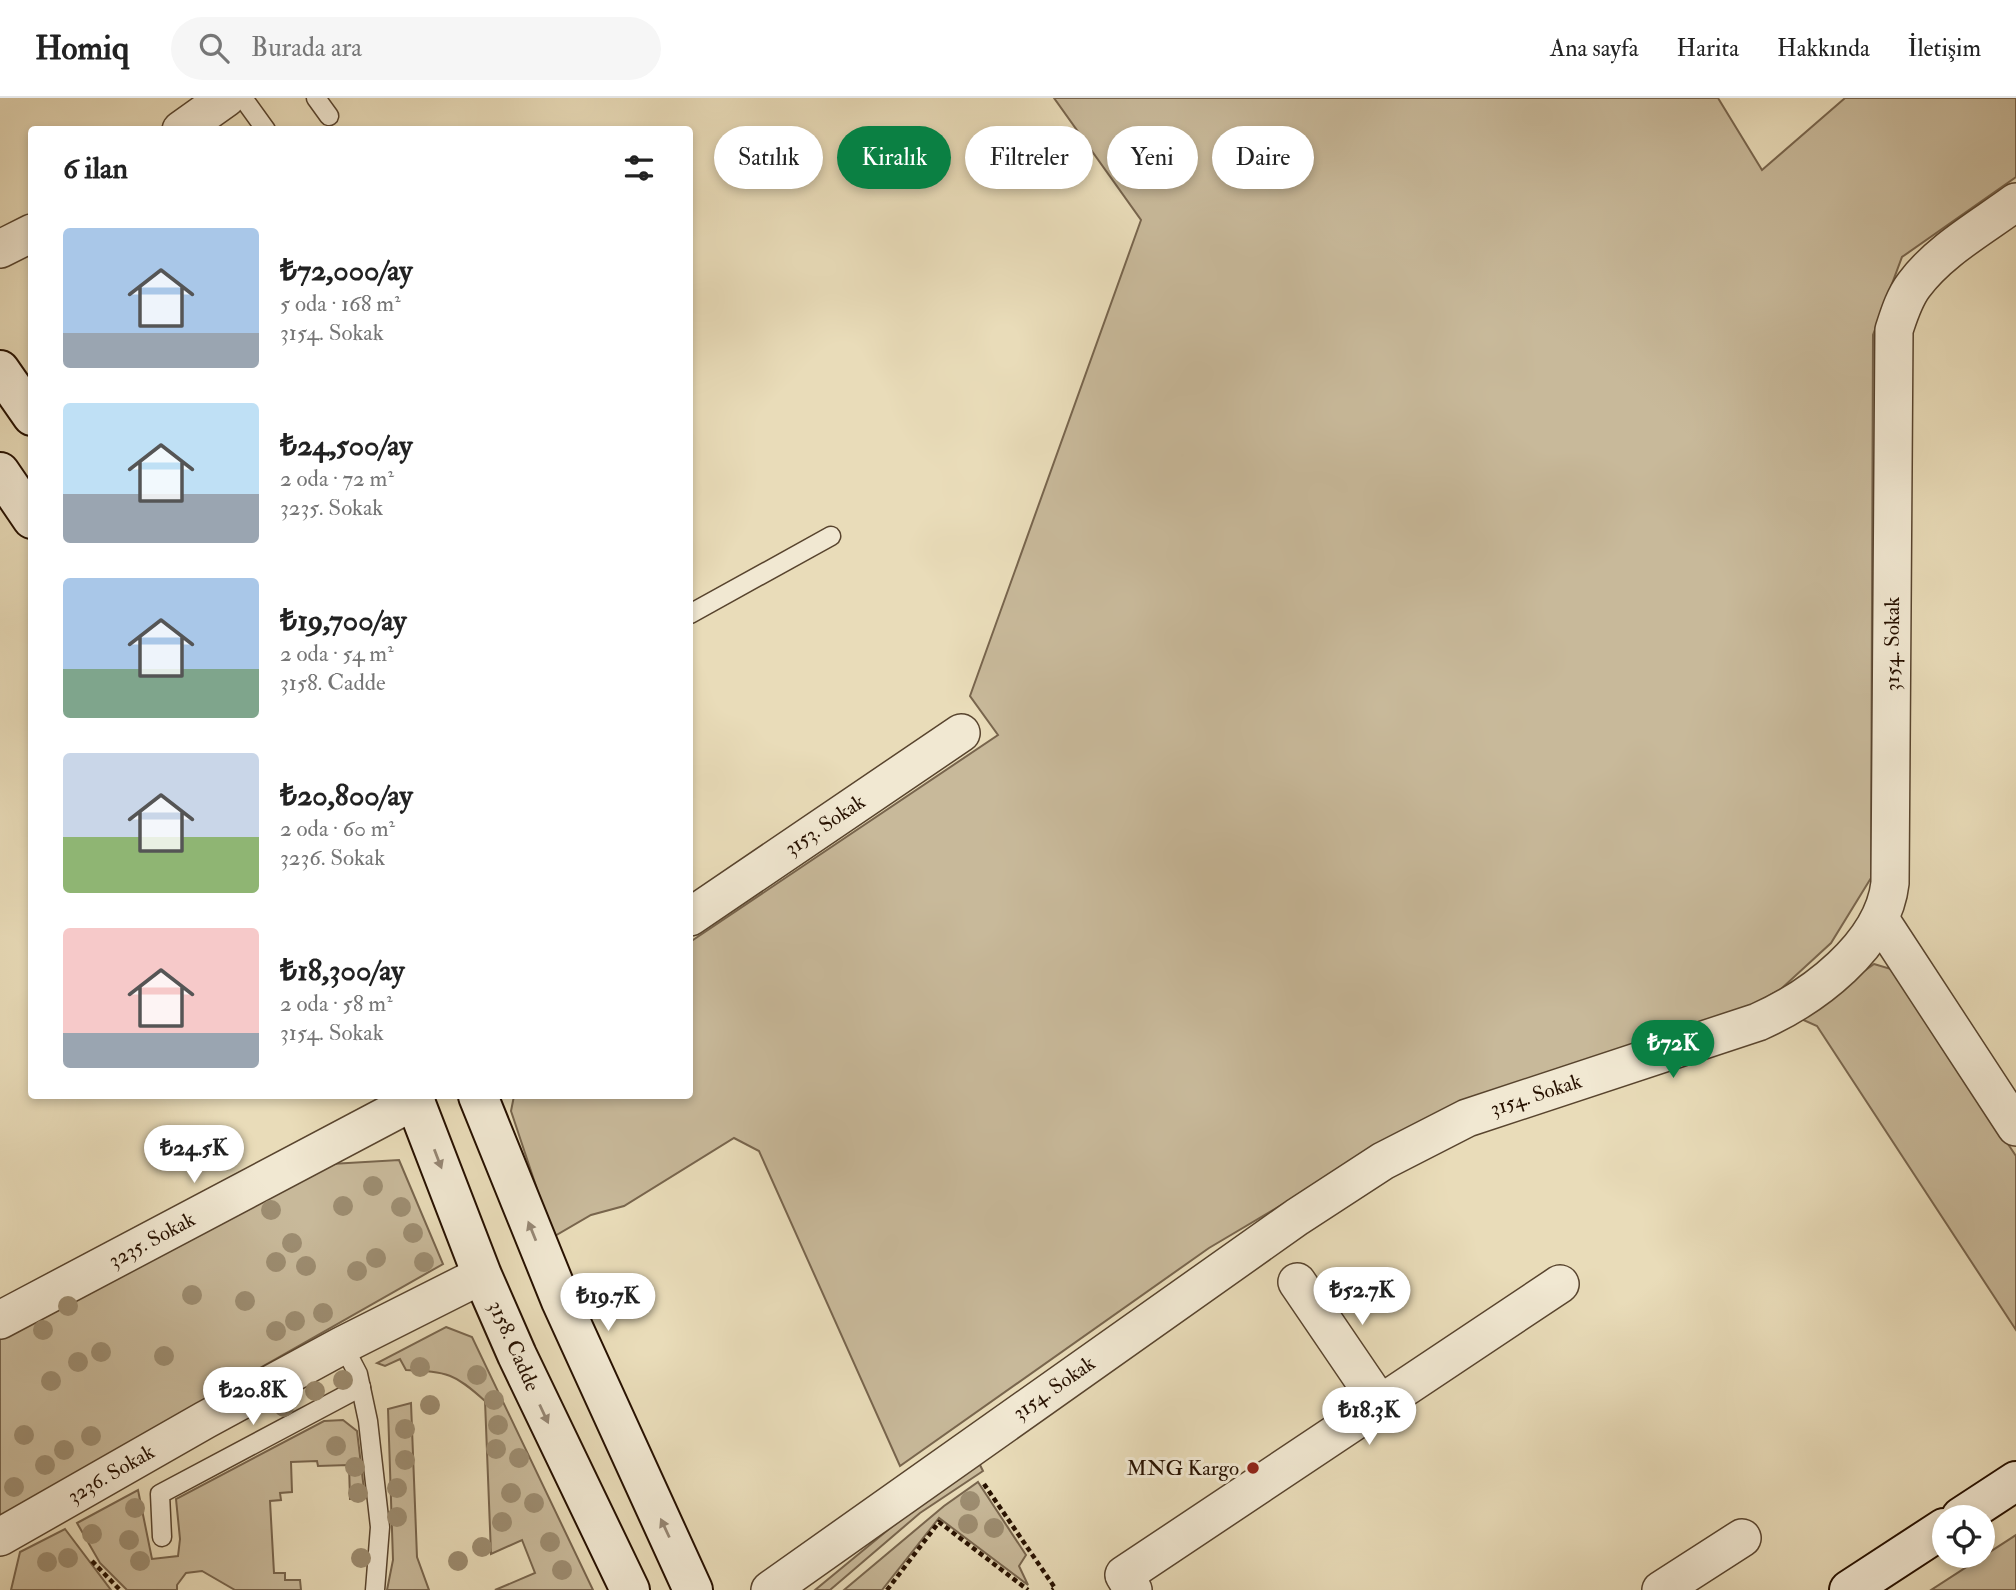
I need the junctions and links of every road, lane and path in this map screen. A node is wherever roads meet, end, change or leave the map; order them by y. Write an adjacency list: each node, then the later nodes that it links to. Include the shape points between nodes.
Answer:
1 (226, 98): 5 (street)
2 (243, 98): 6 (lane)
3 (316, 98): 4 (lane)
4 (329, 116)
5 (187, 126)
6 (263, 126)
7 (2016, 202): 18 (street, 3154. Sokak, via 1926,271 1901,308 1894,330 1890,883)
8 (28, 235): 9 (street)
9 (0, 249)
10 (0, 370): 11 (street)
11 (28, 410)
12 (0, 472): 13 (street)
13 (28, 513)
14 (831, 536): 15 (lane)
15 (693, 612)
16 (961, 733): 17 (street, 3153. Sokak)
17 (693, 915)
18 (1880, 919): 22 (street); 42 (street, 3154. Sokak, via 1833,973 1778,1013 1485,1111 1373,1167)
19 (413, 1099): 26 (street, 3235. Sokak)
20 (418, 1099): 23 (street, 3158. Cadde, one-way to 23)
21 (479, 1099): 41 (street, one-way to 21, via 561,1301)
22 (2016, 1127)
23 (482, 1275): 27 (street, 3236. Sokak); 40 (street, 3158. Cadde, one-way to 40)
24 (1297, 1282): 29 (street)
25 (1560, 1284): 29 (street)
26 (0, 1320)
27 (343, 1345): 28 (lane); 34 (street, 3236. Sokak)
28 (361, 1387): 35 (lane, via 160,1494); 39 (lane, via 380,1527)
29 (1380, 1404): 46 (street, via 1124,1575)
30 (979, 1476): 45 (path, via 1055,1588)
31 (2016, 1481): 32 (street)
32 (1979, 1505)
33 (1932, 1536): 48 (street)
34 (0, 1537)
35 (162, 1537)
36 (1742, 1538): 47 (street)
37 (92, 1561): 38 (path)
38 (120, 1590)
39 (375, 1590)
40 (630, 1590)
41 (693, 1590)
42 (770, 1590)
43 (887, 1590): 44 (path, via 939,1522)
44 (1028, 1590)
45 (1052, 1590)
46 (1133, 1590)
47 (1661, 1590)
48 (1849, 1590)

